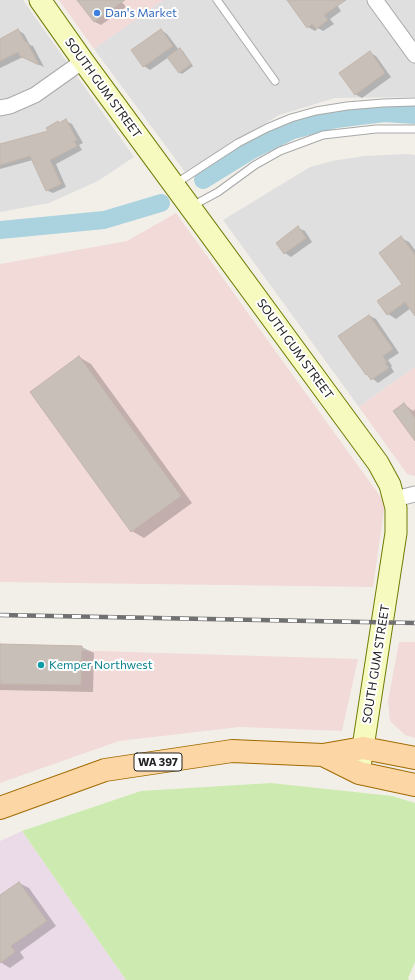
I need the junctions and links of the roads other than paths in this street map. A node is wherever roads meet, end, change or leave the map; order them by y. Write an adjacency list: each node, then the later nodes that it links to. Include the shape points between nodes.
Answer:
1 (40, 0): 5 (main road, SOUTH GUM STREET)
2 (217, 0): 6 (lane)
3 (375, 0): 4 (street)
4 (415, 55)
5 (83, 61): 8 (street, via 35,94); 10 (main road, SOUTH GUM STREET)
6 (276, 81)
7 (415, 102): 10 (lane, via 347,106 291,118 238,143)
8 (0, 108)
9 (415, 129): 11 (lane, via 376,129 323,135 280,151 255,165 218,192)
10 (174, 185): 11 (main road, SOUTH GUM STREET)
11 (190, 207): 13 (main road, SOUTH GUM STREET, via 378,463 387,477)
12 (415, 494): 13 (street)
13 (395, 499): 14 (main road, SOUTH GUM STREET, via 396,533)
14 (363, 748): 15 (main road, WA 397); 16 (main road, WA 397); 17 (main road, SOUTH GUM STREET)
15 (323, 755): 17 (main road, WA 397); 19 (main road, WA 397, via 232,751 105,770)
16 (415, 758)
17 (359, 773): 18 (main road, WA 397)
18 (415, 785)
19 (0, 808)

